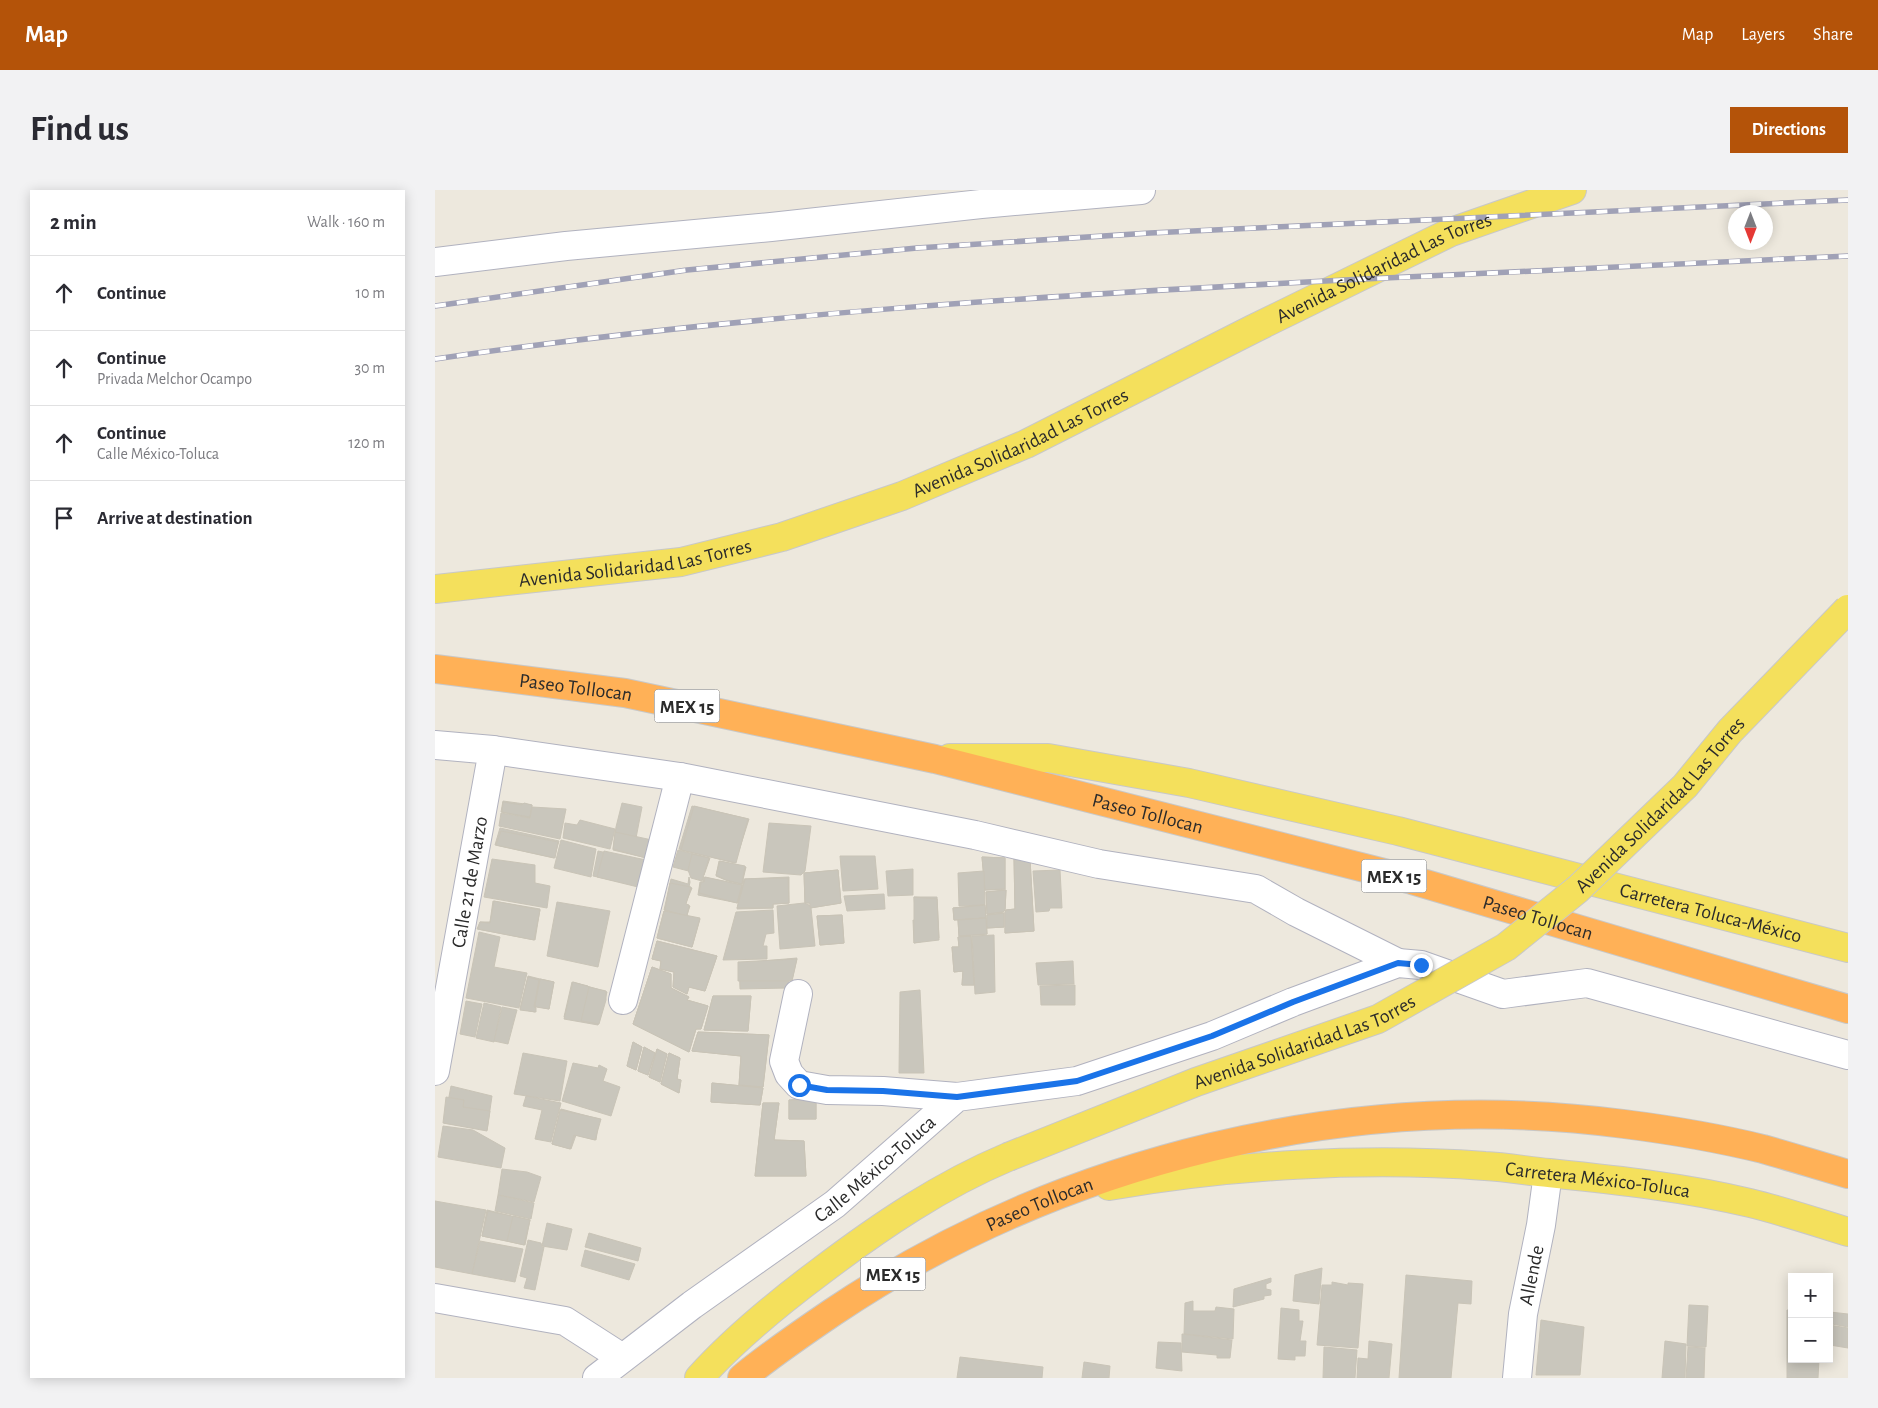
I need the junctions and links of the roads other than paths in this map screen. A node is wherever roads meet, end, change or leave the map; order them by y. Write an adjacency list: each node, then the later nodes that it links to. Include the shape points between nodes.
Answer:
1 (1141, 190): 3 (street, via 566,246)
2 (1572, 190): 4 (main road, Avenida Solidaridad Las Torres, via 1451,232 1026,444 902,496 782,537 681,562)
3 (435, 262)
4 (435, 588)
5 (1848, 609): 26 (main road, Avenida Solidaridad Las Torres, bridge, via 1730,731 1685,786 1578,889 1506,947 1378,1019 1196,1082 983,1168 857,1243 787,1296 719,1355)
6 (435, 669): 9 (highway, Paseo Tollocan / MEX 15, via 625,693)
7 (435, 745): 8 (street)
8 (493, 750): 10 (street); 17 (street, Calle 21 de Marzo)
9 (935, 759): 11 (main road, Carretera Toluca-México, via 1048,758 1189,783 1399,831); 15 (highway, Paseo Tollocan / MEX 15, via 1412,880)
10 (680, 777): 12 (street, via 975,835 1099,864 1256,889); 14 (street)
11 (1848, 948)
12 (1398, 963): 16 (street, via 1421,965 1503,994 1587,983); 18 (street, via 1212,1036 1077,1081)
13 (798, 994): 18 (street, via 784,1061 789,1074 799,1085 827,1090)
14 (623, 1000)
15 (1848, 1009)
16 (1848, 1055)
17 (435, 1071)
18 (957, 1097): 24 (street, Calle México-Toluca, via 835,1204)
19 (1547, 1173): 21 (main road, Carretera México-Toluca, via 1485,1166 1342,1164 1200,1173); 22 (main road, Carretera México-Toluca, via 1622,1180 1695,1192 1750,1203); 28 (street, Allende, via 1541,1225 1523,1314)
20 (1848, 1174): 21 (highway, Paseo Tollocan / MEX 15, via 1763,1149 1693,1134 1622,1124 1479,1115 1336,1124 1265,1136 1135,1168)
21 (1059, 1195): 27 (highway, Paseo Tollocan / MEX 15, via 984,1226 866,1290)
22 (1848, 1232)
23 (435, 1298): 24 (street, via 565,1322)
24 (621, 1357): 25 (street, Calle México-Toluca)
25 (597, 1378)
26 (699, 1378)
27 (743, 1378)
28 (1517, 1378)

